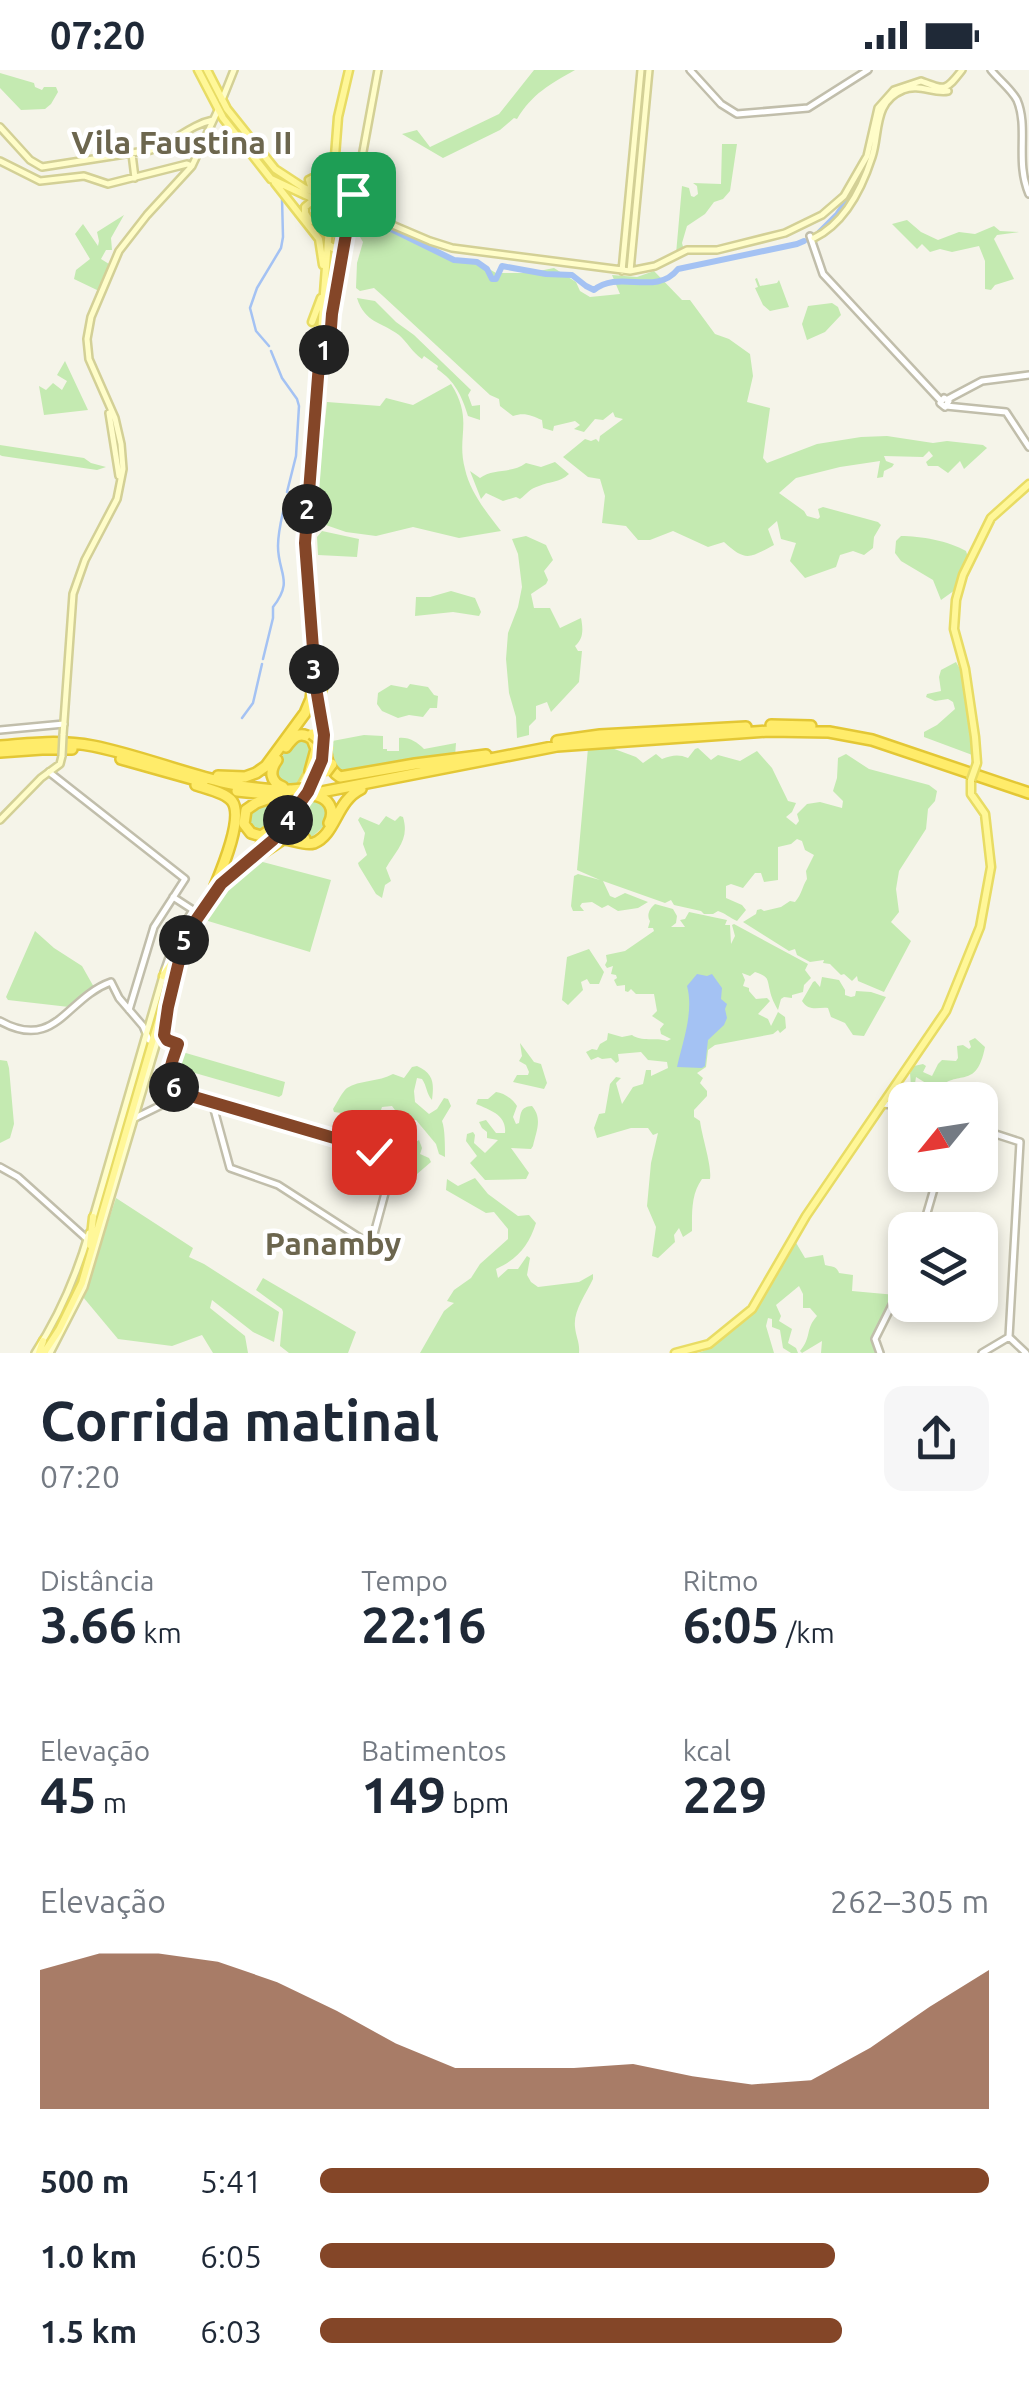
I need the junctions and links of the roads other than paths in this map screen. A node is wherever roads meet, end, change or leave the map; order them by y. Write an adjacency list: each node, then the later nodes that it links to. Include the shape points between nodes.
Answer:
1 (198, 70): 18 (main road)
2 (207, 70): 13 (main road)
3 (234, 70): 14 (main road)
4 (348, 70): 29 (main road)
5 (377, 70): 26 (main road); 26 (main road)
6 (640, 70): 16 (main road)
7 (648, 70): 16 (main road)
8 (690, 70): 9 (street, via 737,114 808,108)
9 (868, 70)
10 (964, 70): 12 (main road, via 945,92)
11 (991, 70): 28 (street, via 1024,117 1022,169)
12 (922, 84): 34 (main road, via 887,96 853,182); 34 (main road, via 900,91 883,108 872,158 845,213)
13 (216, 89): 14 (main road); 15 (main road)
14 (226, 89): 15 (main road)
15 (222, 100): 17 (main road); 18 (main road)
16 (641, 109): 39 (main road)
17 (227, 110): 18 (main road); 27 (main road, via 276,169)
18 (220, 114): 19 (main road); 25 (main road)
19 (212, 123): 21 (main road); 23 (main road)
20 (0, 127): 21 (main road, via 38,166)
21 (132, 154): 24 (main road)
22 (0, 161): 24 (main road, via 44,182)
23 (192, 166): 24 (main road); 47 (main road, via 118,251 92,318 89,359)
24 (135, 178)
25 (271, 179): 30 (main road); 38 (main road, via 319,239)
26 (356, 179): 29 (main road, via 345,199); 29 (main road, via 336,178); 32 (main road, via 358,196); 35 (main road, bridge)
27 (316, 193): 29 (main road); 29 (main road, via 309,183 316,175 324,178)
28 (1029, 194)
29 (331, 201): 30 (main road); 30 (main road, via 315,224 306,205); 31 (main road); 33 (main road); 35 (main road, via 342,217); 36 (main road); 38 (main road)
30 (321, 203)
31 (360, 211): 32 (main road); 33 (main road)
32 (382, 221): 33 (main road); 39 (main road, via 452,248)
33 (365, 222): 35 (main road)
34 (811, 226): 39 (main road, via 716,250 687,250); 46 (street, via 819,269)
35 (345, 241): 36 (main road); 37 (main road); 37 (main road)
36 (328, 244): 41 (main road)
37 (338, 267): 43 (main road)
38 (323, 271): 40 (main road)
39 (626, 271)
40 (321, 297): 42 (main road); 52 (main road, via 302,543)
41 (322, 318): 43 (main road); 44 (main road)
42 (312, 322)
43 (330, 341): 44 (main road)
44 (319, 364): 53 (main road, via 305,543)
45 (1029, 375): 46 (street, via 982,381)
46 (948, 402): 49 (street, via 1006,412)
47 (109, 408): 48 (main road); 48 (main road); 50 (main road)
48 (117, 426): 50 (main road)
49 (1029, 447)
50 (120, 469): 54 (main road, via 118,494 73,594)
51 (1029, 484): 83 (main road, bridge, via 992,518 955,606 978,757 970,791 988,829 985,911 946,1011)
52 (313, 683): 60 (main road, via 320,732); 62 (highway, via 305,713 263,768 245,777)
53 (321, 716): 58 (highway, via 328,765 340,778); 66 (main road, via 322,760)
54 (64, 724): 56 (street); 61 (main road, bridge, via 60,764)
55 (766, 729): 58 (highway, via 580,737); 63 (highway, via 557,746); 64 (highway, via 860,731)
56 (0, 730)
57 (0, 749): 59 (highway, via 75,750)
58 (486, 755): 66 (highway)
59 (142, 762): 62 (highway); 65 (highway); 70 (highway, via 234,805 236,820)
60 (310, 771): 65 (highway, via 315,744 296,735 272,770); 68 (main road)
61 (49, 772): 67 (main road); 71 (street, via 185,879)
62 (220, 776): 66 (highway, bridge, via 257,777 292,732 302,730 333,758)
63 (409, 776): 66 (highway); 69 (highway, via 353,793 315,842 283,839)
64 (1029, 790)
65 (287, 794): 66 (highway, bridge); 68 (highway, via 244,814 254,834 264,836)
66 (309, 794): 66 (highway, via 326,799 332,813 312,839 291,826); 69 (main road)
67 (0, 820)
68 (276, 826): 70 (main road)
69 (253, 859): 72 (main road, via 221,884)
70 (215, 886): 73 (main road)
71 (173, 897): 74 (street, via 192,910); 76 (street, via 150,938)
72 (185, 936): 75 (main road); 78 (main road)
73 (172, 961): 74 (main road); 92 (main road)
74 (163, 976): 78 (main road)
75 (171, 995): 78 (main road); 80 (main road, via 164,1035); 85 (main road)
76 (130, 1010): 77 (street, via 111,982 46,1028 22,1030); 78 (street)
77 (0, 1020)
78 (150, 1027): 90 (main road); 93 (main road)
79 (160, 1042): 80 (street)
80 (176, 1045): 81 (street, via 169,1074)
81 (180, 1096): 82 (street); 86 (street)
82 (212, 1102): 82 (street, via 354,1144 390,1162 371,1244 278,1185 230,1168)
83 (882, 1104): 84 (street); 101 (main road, via 752,1309 709,1344)
84 (888, 1105)
85 (138, 1108): 86 (street); 87 (main road)
86 (145, 1111): 87 (street)
87 (135, 1118): 93 (main road)
88 (998, 1135): 96 (street, via 1020,1142)
89 (0, 1167): 91 (street)
90 (94, 1217): 91 (main road); 92 (main road)
91 (87, 1240): 93 (main road)
92 (88, 1251): 93 (main road)
93 (79, 1288): 95 (main road); 95 (main road, via 68,1296)
94 (888, 1314): 102 (street, via 876,1339)
95 (57, 1333): 97 (main road); 100 (main road)
96 (1009, 1337): 98 (street); 104 (street)
97 (43, 1342): 100 (main road)
98 (999, 1343): 99 (street); 103 (street)
99 (1002, 1351)
100 (42, 1353)
101 (675, 1353)
102 (880, 1353)
103 (982, 1353)
104 (1026, 1353)

